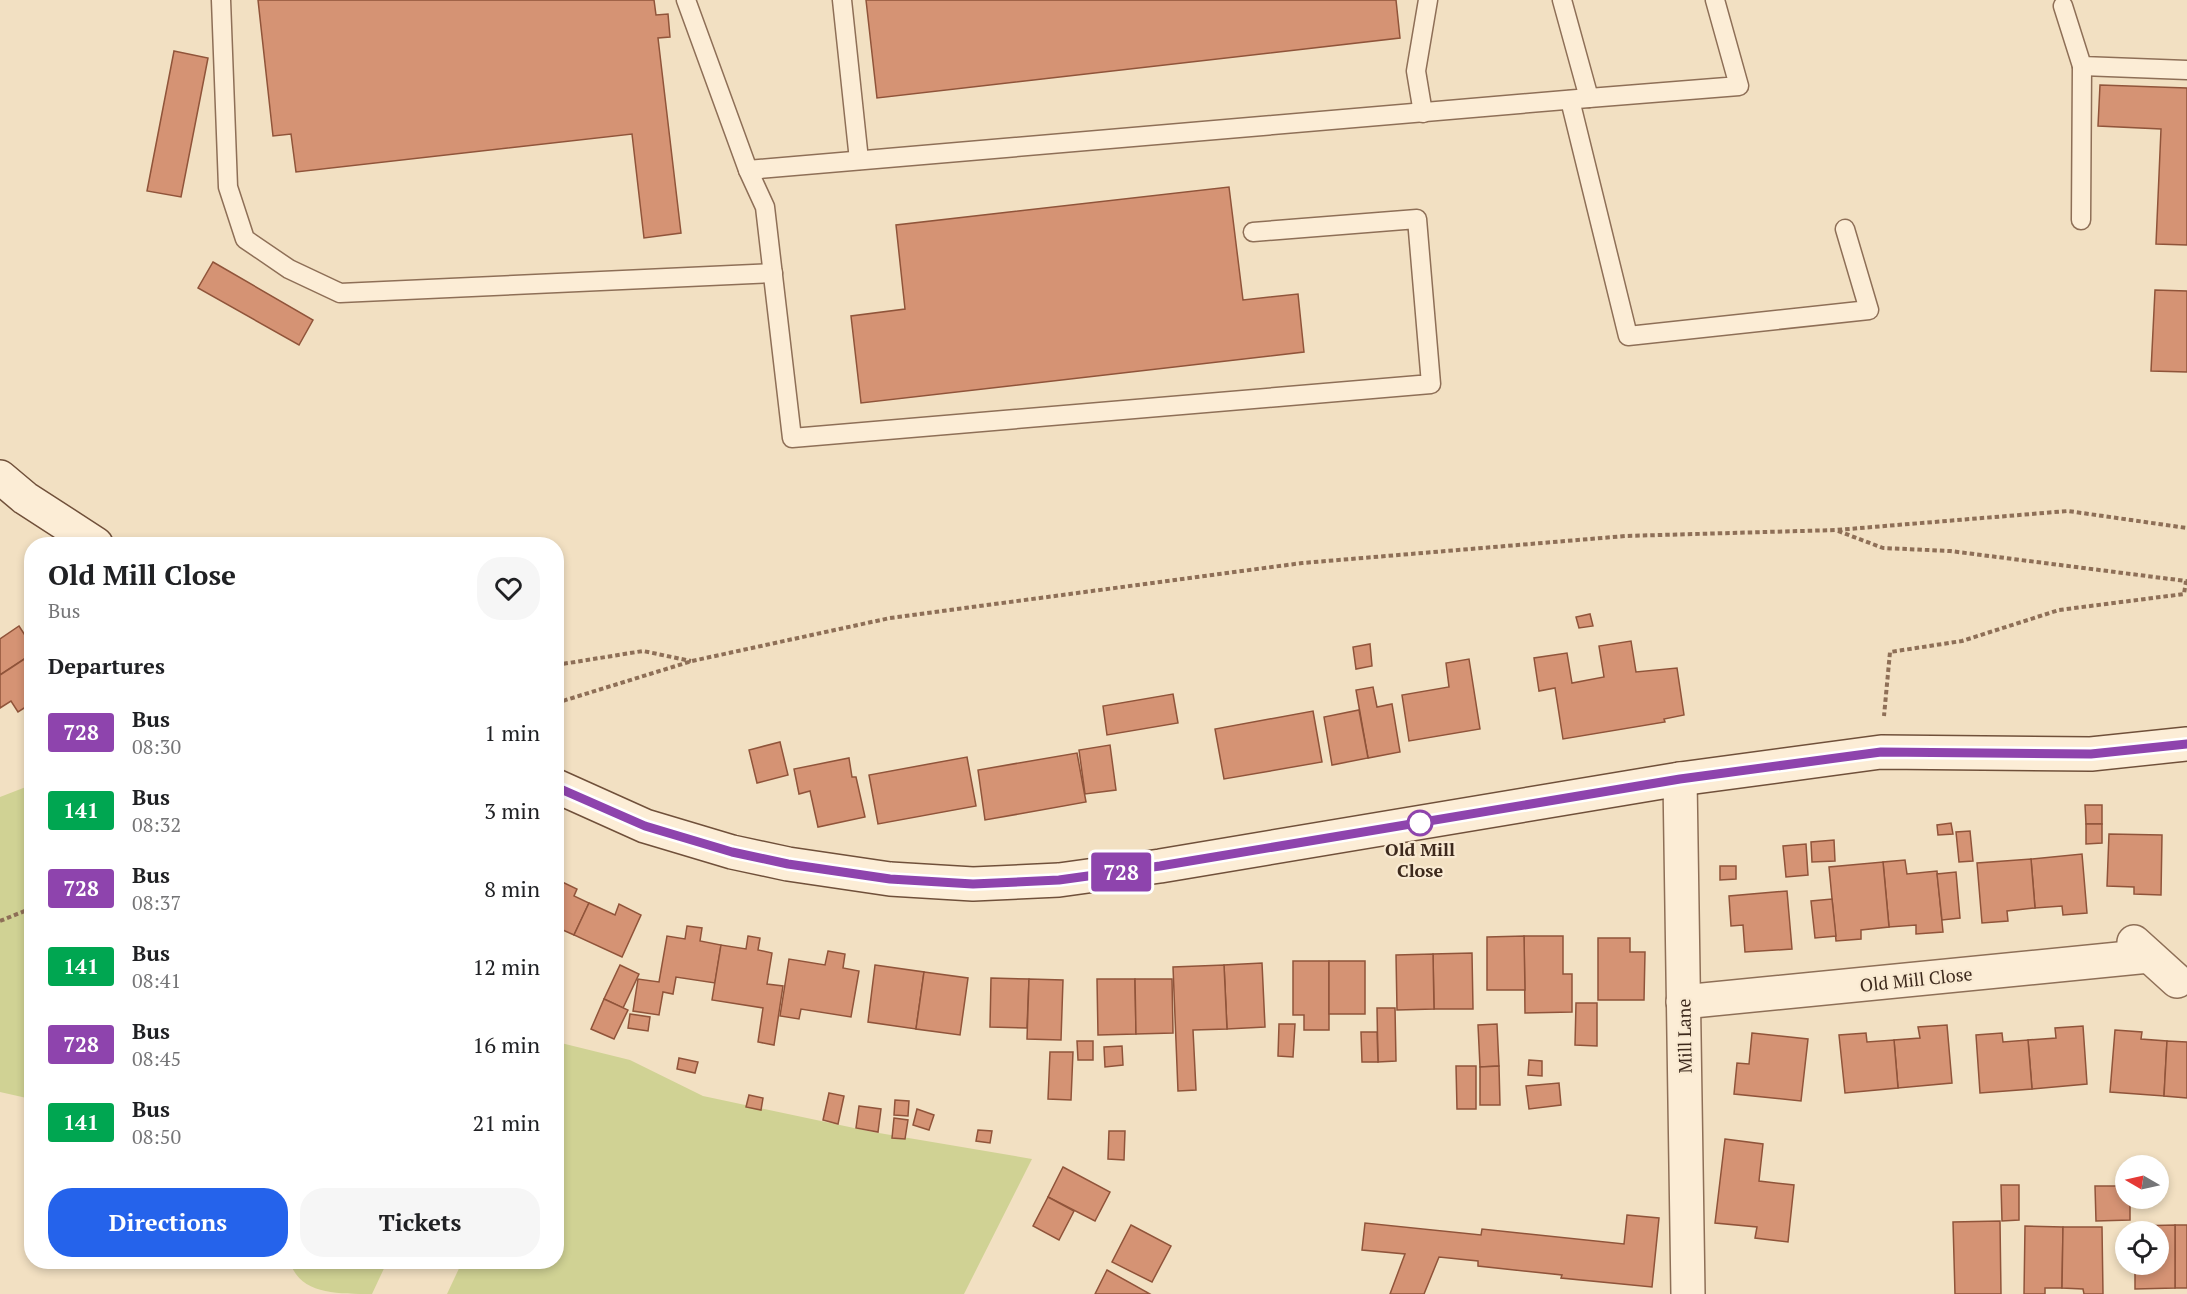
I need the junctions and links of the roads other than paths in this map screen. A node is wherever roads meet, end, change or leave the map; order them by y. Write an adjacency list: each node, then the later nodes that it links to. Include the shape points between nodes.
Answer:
1 (221, 0): 18 (lane, via 228,187 245,239 289,269 340,293)
2 (686, 0): 14 (lane)
3 (842, 0): 13 (lane)
4 (1428, 0): 12 (lane, via 1416,71)
5 (1562, 0): 10 (lane)
6 (1715, 0): 10 (lane, via 1739,86)
7 (2063, 6): 8 (lane)
8 (2082, 66): 9 (lane); 15 (lane)
9 (2187, 70)
10 (1589, 98): 11 (lane)
11 (1570, 100): 12 (lane); 16 (lane, via 1628,336 1869,310)
12 (1423, 112): 13 (lane)
13 (859, 160): 14 (lane)
14 (748, 170): 18 (lane, via 765,207)
15 (2081, 220)
16 (1845, 229)
17 (1253, 232): 18 (lane, via 1417,219 1431,384 792,438)
18 (773, 273)
19 (0, 477): 20 (main road)
20 (85, 537)
21 (2187, 744): 22 (main road, via 2091,754 1881,752)
22 (1680, 779): 23 (main road, via 1160,866 1059,880 973,884 890,879 732,852 645,826); 25 (main road, Mill Lane)
23 (564, 790)
24 (2177, 981): 25 (main road, Old Mill Close, via 2138,946)
25 (1683, 1002): 26 (main road, Mill Lane)
26 (1688, 1294)

